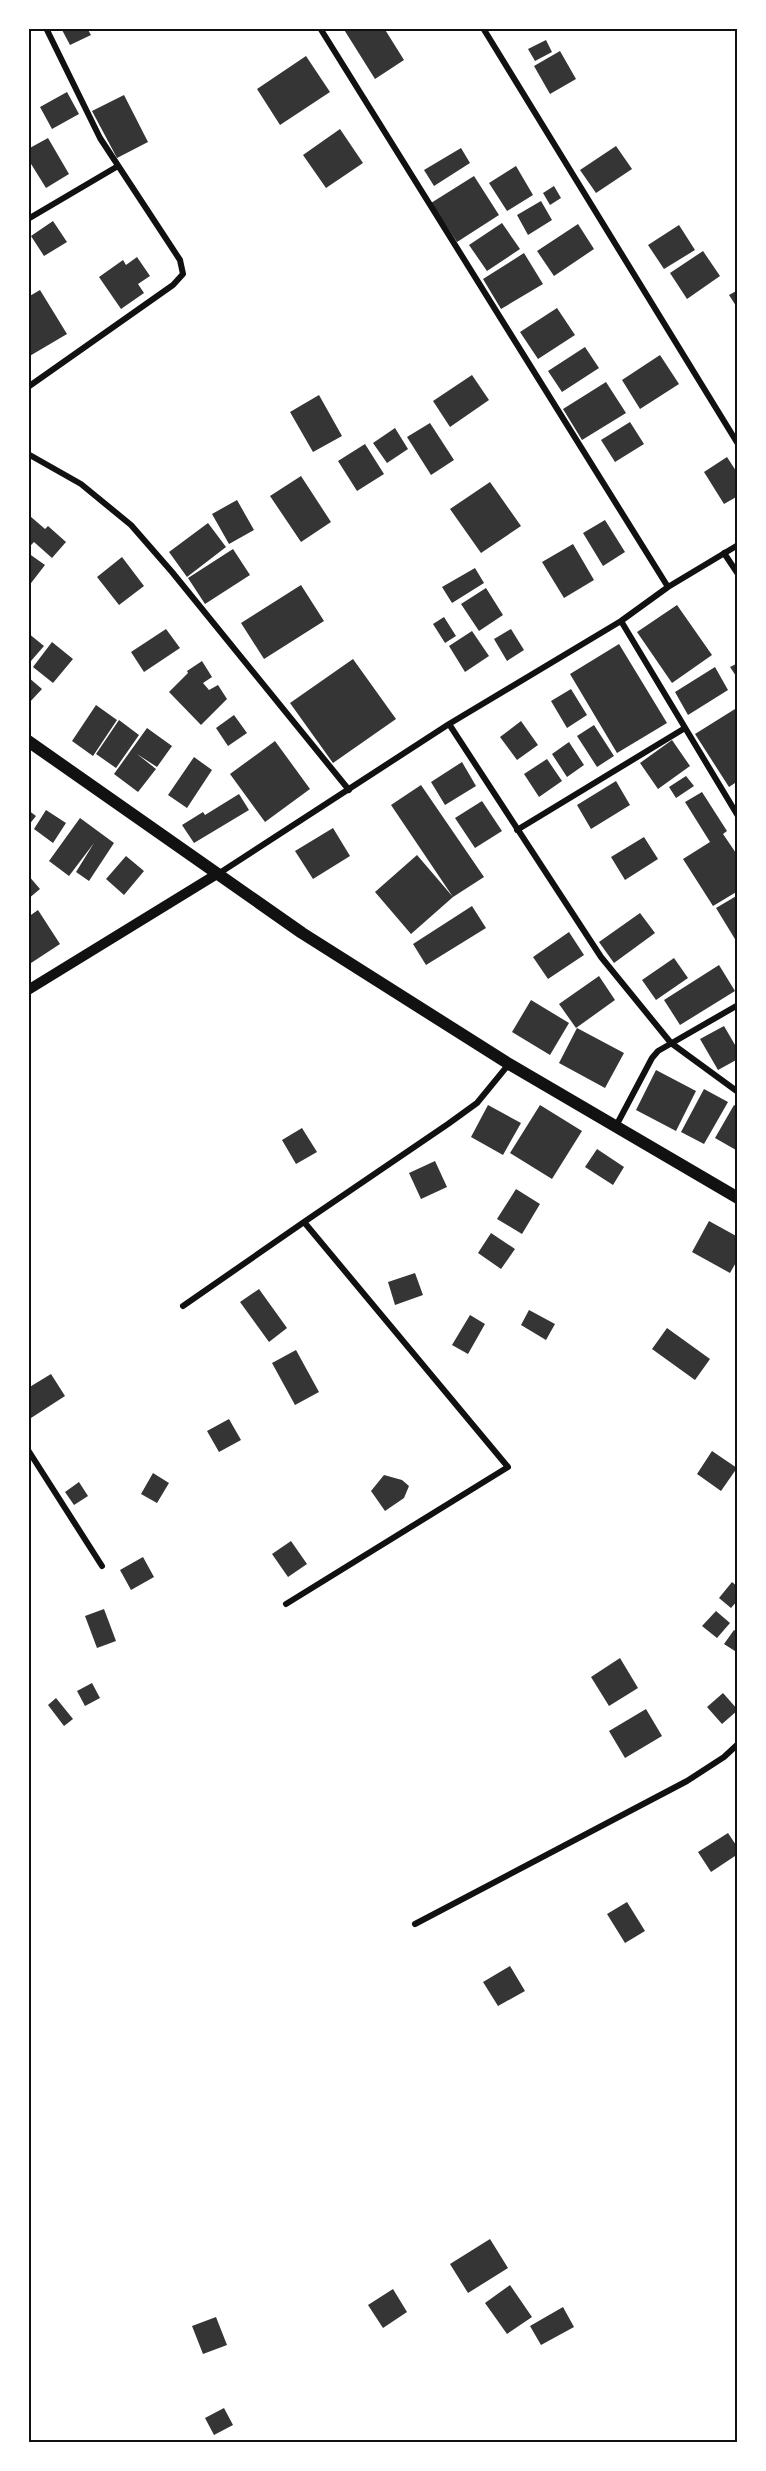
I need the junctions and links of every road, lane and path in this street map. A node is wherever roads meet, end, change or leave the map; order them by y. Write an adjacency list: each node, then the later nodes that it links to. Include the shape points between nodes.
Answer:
1 (46, 28): 4 (street)
2 (320, 28): 12 (street)
3 (483, 28): 7 (street)
4 (117, 166): 5 (street); 6 (street, via 180,260 183,274)
5 (28, 219)
6 (28, 387)
7 (738, 444)
8 (28, 454): 17 (street, via 81,484 131,525)
9 (738, 545): 10 (street)
10 (724, 553): 11 (street); 12 (street)
11 (738, 574)
12 (668, 587): 13 (street)
13 (621, 621): 14 (street); 15 (street)
14 (449, 724): 17 (street); 19 (street)
15 (685, 728): 18 (street); 19 (street)
16 (28, 741): 20 (main road)
17 (349, 790): 20 (street)
18 (738, 816)
19 (517, 831): 23 (street, via 601,957)
20 (217, 874): 21 (street); 24 (main road, via 302,933)
21 (28, 990)
22 (738, 1005): 23 (street)
23 (670, 1042): 25 (street); 26 (street, via 652,1058)
24 (509, 1064): 26 (main road); 28 (street, via 477,1103)
25 (738, 1092)
26 (616, 1127): 27 (main road)
27 (738, 1198)
28 (304, 1222): 29 (street); 32 (street, via 508,1467)
29 (183, 1306)
30 (28, 1450): 31 (street)
31 (102, 1566)
32 (286, 1604)
33 (738, 1744): 34 (street, via 687,1781)
34 (415, 1924)

